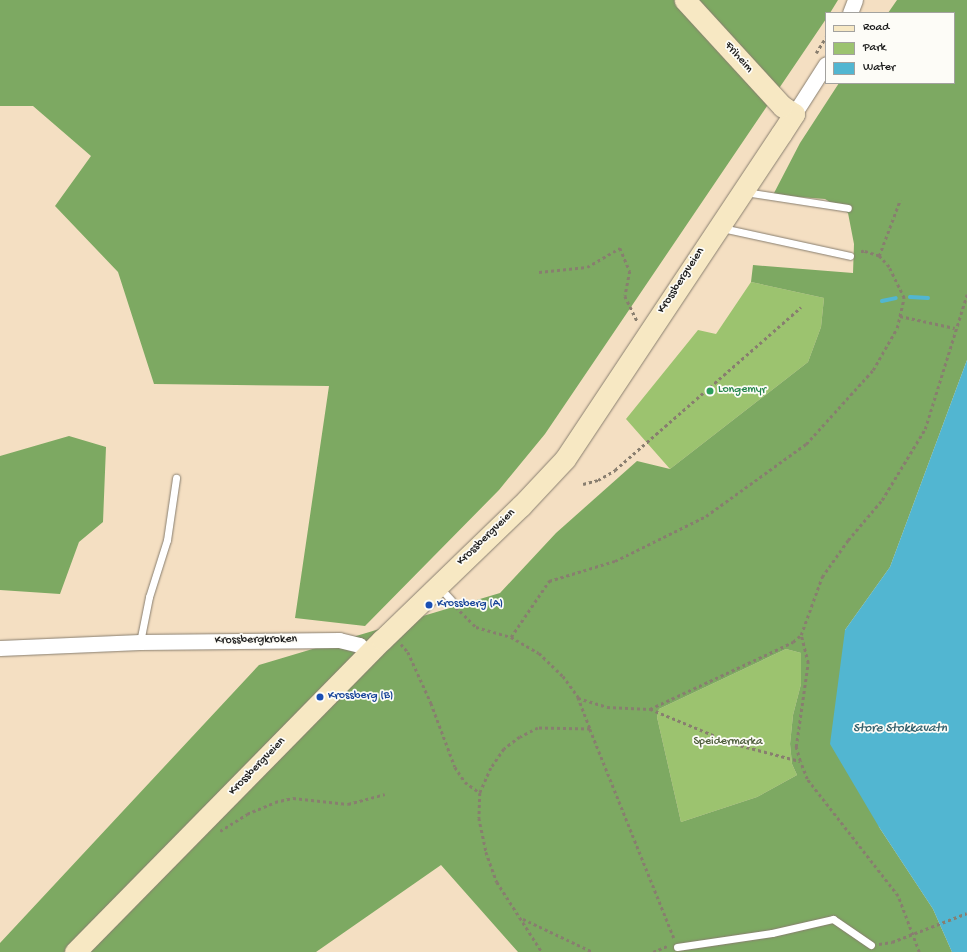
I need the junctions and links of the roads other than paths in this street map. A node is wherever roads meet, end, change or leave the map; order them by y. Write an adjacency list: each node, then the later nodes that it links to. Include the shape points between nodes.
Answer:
1 (685, 0): 5 (street, Friheim, via 782,106)
2 (855, 0): 3 (street)
3 (850, 12)
4 (825, 66): 5 (street, Krossbergveien)
5 (794, 114): 6 (street, Krossbergveien)
6 (743, 191): 7 (lane); 8 (street, Krossbergveien)
7 (848, 208)
8 (717, 227): 9 (lane); 13 (street, Krossbergveien, via 641,324 565,459 445,593)
9 (850, 256)
10 (176, 478): 11 (lane, via 167,540 149,597)
11 (140, 642): 12 (street, Krossbergkroken); 13 (street, Krossbergkroken, via 339,640 359,645)
12 (0, 648)
13 (369, 654): 16 (street, Krossbergveien)
14 (871, 945): 15 (lane, via 833,919 772,933)
15 (677, 947)
16 (75, 952)

